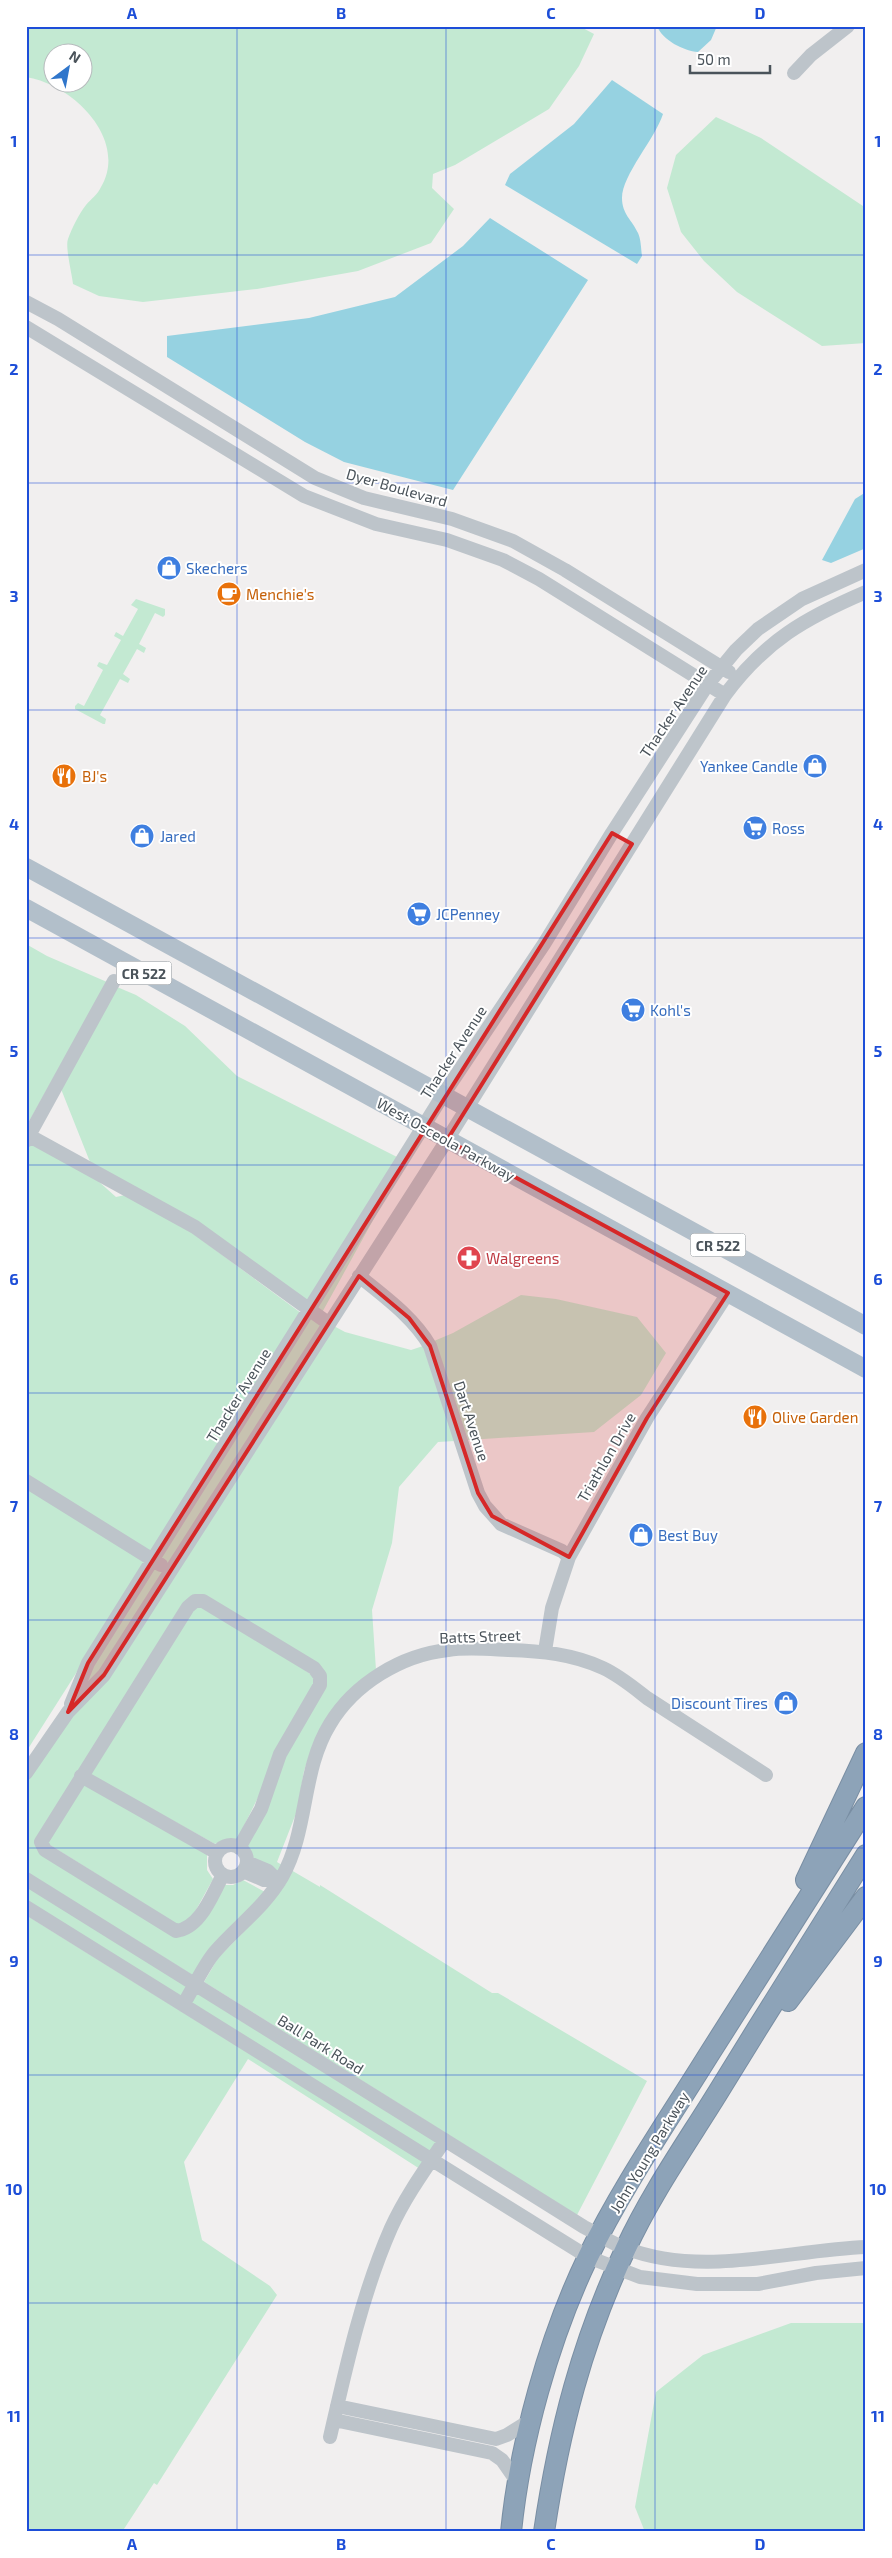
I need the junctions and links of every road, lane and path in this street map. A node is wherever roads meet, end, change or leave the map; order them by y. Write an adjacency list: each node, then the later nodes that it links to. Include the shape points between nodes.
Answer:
1 (848, 26): 2 (street)
2 (794, 72)
3 (26, 302): 5 (street, Dyer Boulevard)
4 (26, 327): 6 (street)
5 (291, 464): 6 (street); 7 (street, Dyer Boulevard, via 315,478 364,498 452,519)
6 (277, 482): 8 (street, via 376,524 447,540)
7 (513, 541): 8 (street); 11 (street, Dyer Boulevard)
8 (503, 560): 13 (street, via 540,579)
9 (861, 573): 10 (street); 11 (street, Thacker Avenue, via 802,599 758,629)
10 (865, 592): 12 (street, via 805,620 771,644)
11 (721, 668): 12 (street, Dyer Boulevard); 13 (street, Thacker Avenue)
12 (738, 678): 14 (street)
13 (708, 684): 14 (street); 15 (street, Thacker Avenue)
14 (725, 695): 16 (street)
15 (621, 818): 16 (street); 17 (street, Thacker Avenue)
16 (641, 829): 18 (street)
17 (612, 833): 18 (street); 22 (street, Thacker Avenue, via 544,944)
18 (632, 844): 23 (street)
19 (26, 867): 22 (main road, CR 522)
20 (26, 908): 24 (main road, West Osceola Parkway / CR 522)
21 (114, 981): 25 (street)
22 (443, 1096): 23 (main road, CR 522); 24 (street, Thacker Avenue)
23 (467, 1108): 26 (street); 31 (main road, CR 522)
24 (424, 1127): 26 (main road, West Osceola Parkway / CR 522); 29 (street, Thacker Avenue)
25 (27, 1137): 29 (street, via 195,1226)
26 (447, 1140): 27 (street, Thacker Avenue); 28 (main road, West Osceola Parkway / CR 522)
27 (359, 1276): 30 (street, Thacker Avenue); 36 (street, Dart Avenue, via 409,1318 430,1346 478,1493 492,1516 509,1528)
28 (728, 1293): 32 (main road, West Osceola Parkway / CR 522); 36 (street, Triathlon Drive, via 646,1418)
29 (309, 1311): 30 (street); 33 (street, Thacker Avenue)
30 (328, 1323): 34 (street, Thacker Avenue)
31 (866, 1326)
32 (866, 1369)
33 (238, 1424): 34 (street); 37 (street, Thacker Avenue)
34 (256, 1436): 38 (street, Thacker Avenue)
35 (26, 1481): 37 (street)
36 (569, 1557): 39 (street, Triathlon Drive, via 552,1608)
37 (154, 1561): 38 (street); 40 (street, Thacker Avenue, via 88,1663)
38 (170, 1571): 40 (street, Thacker Avenue, via 104,1675)
39 (545, 1651): 43 (street, Batts Street, via 603,1668); 52 (street, Batts Street, via 447,1650 389,1668 365,1684 330,1723 318,1746 299,1835 292,1857)
40 (68, 1712): 42 (street, Thacker Avenue)
41 (866, 1753): 55 (highway, via 790,1910)
42 (26, 1773)
43 (766, 1775)
44 (81, 1776): 46 (street, via 188,1607 195,1601 203,1601 314,1668 320,1676 320,1685 280,1754 260,1808); 47 (street); 50 (street, via 41,1842 45,1850 176,1931 185,1930 195,1923)
45 (866, 1807): 55 (highway, John Young Parkway)
46 (239, 1848): 47 (street, via 227,1845); 49 (street, via 244,1851)
47 (217, 1852): 50 (street, via 215,1862)
48 (866, 1855): 58 (highway, John Young Parkway)
49 (245, 1867): 50 (street, via 235,1876); 52 (street, via 268,1871)
50 (222, 1875)
51 (26, 1879): 56 (street, Ball Park Road)
52 (276, 1881): 56 (street, Batts Street, via 264,1903 213,1954)
53 (866, 1897): 58 (highway)
54 (26, 1908): 57 (street)
55 (778, 1946): 61 (highway, John Young Parkway, via 630,2181)
56 (196, 1985): 57 (street, Batts Street); 59 (street, Ball Park Road)
57 (183, 2005): 60 (street)
58 (705, 2113): 62 (highway, John Young Parkway)
59 (445, 2140): 60 (street); 61 (street, Ball Park Road)
60 (432, 2160): 64 (street); 67 (street, via 402,2207 378,2260)
61 (600, 2236): 62 (street, Ball Park Road); 64 (highway, John Young Parkway)
62 (626, 2248): 63 (street, Ball Park Road, via 695,2261 746,2260); 66 (highway, John Young Parkway)
63 (865, 2248)
64 (588, 2257): 66 (street); 68 (highway, John Young Parkway, via 562,2320)
65 (866, 2268): 66 (street, via 758,2284 696,2284 640,2277)
66 (617, 2270): 73 (highway, John Young Parkway, via 571,2391 554,2462)
67 (336, 2413): 69 (street); 70 (street)
68 (531, 2420): 70 (street, via 496,2439); 71 (highway, John Young Parkway)
69 (330, 2437)
70 (461, 2439): 71 (street, via 502,2460)
71 (518, 2483): 72 (highway, John Young Parkway)
72 (511, 2532)
73 (544, 2532)

